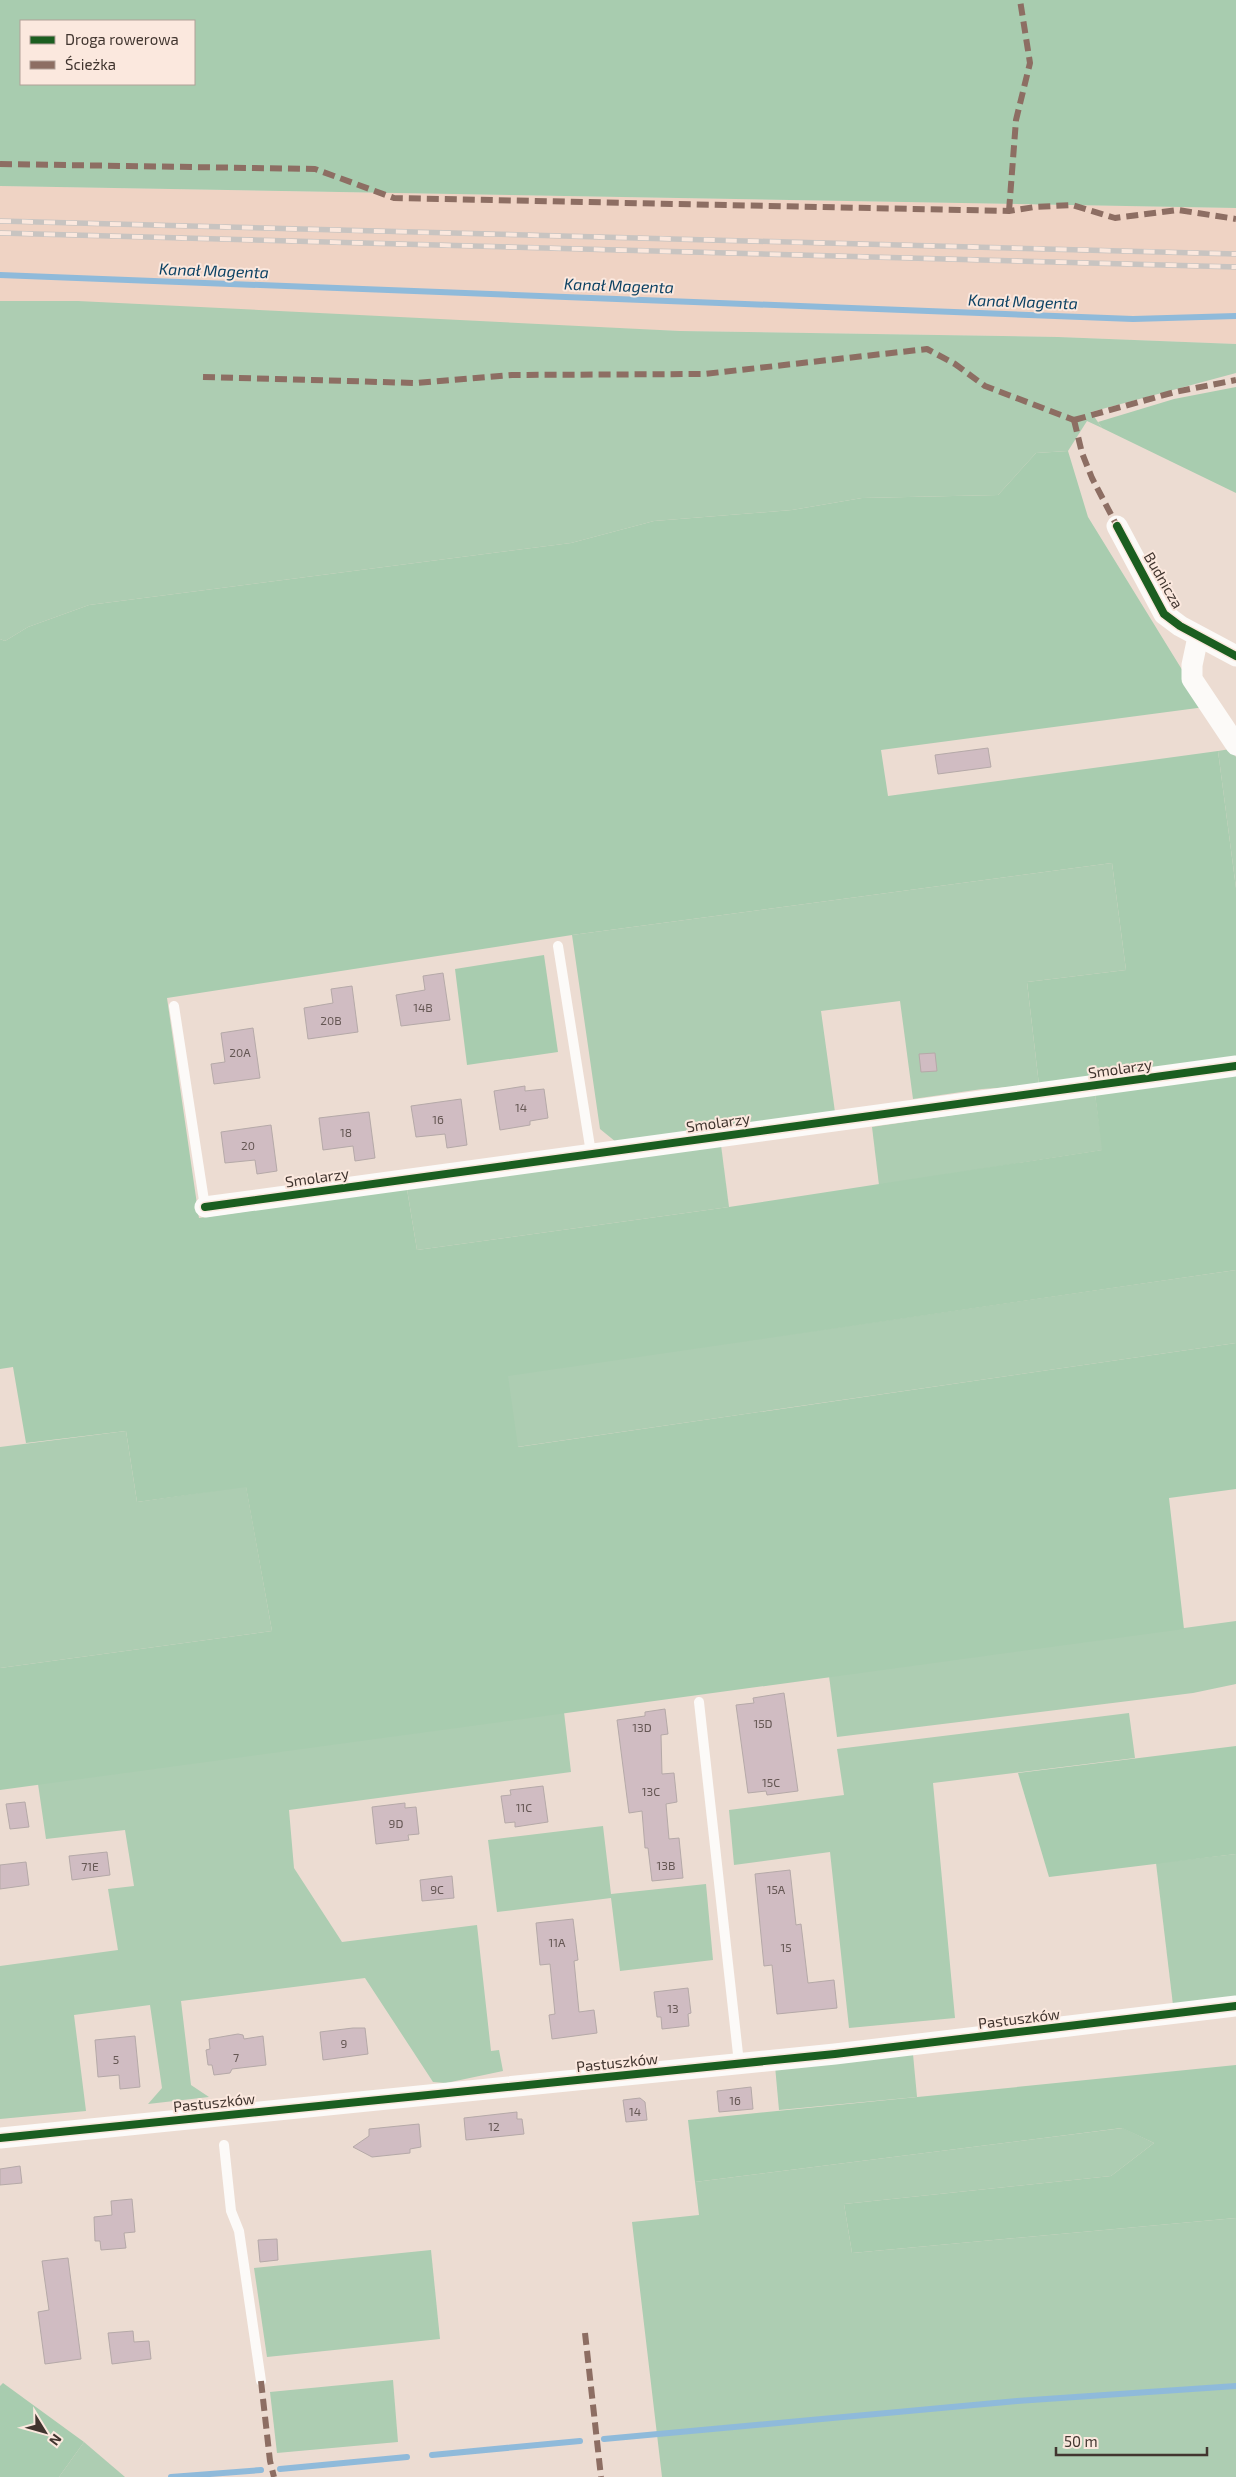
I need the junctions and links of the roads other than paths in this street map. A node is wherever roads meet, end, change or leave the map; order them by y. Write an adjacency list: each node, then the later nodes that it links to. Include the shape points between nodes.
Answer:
1 (1117, 526): 2 (street, Budnicza, via 1164,614)
2 (1198, 637): 3 (street, Budnicza); 4 (street, via 1192,679)
3 (1236, 656)
4 (1236, 745)
5 (558, 946): 8 (lane)
6 (174, 1006): 9 (lane)
7 (1236, 1066): 8 (street, Smolarzy)
8 (591, 1154): 9 (street, Smolarzy)
9 (205, 1206)
10 (699, 1702): 12 (lane)
11 (1236, 2006): 12 (street, Pastuszków)
12 (739, 2063): 13 (street, Pastuszków)
13 (0, 2138)
14 (224, 2145): 15 (lane, via 231,2211 239,2231)
15 (260, 2381)

